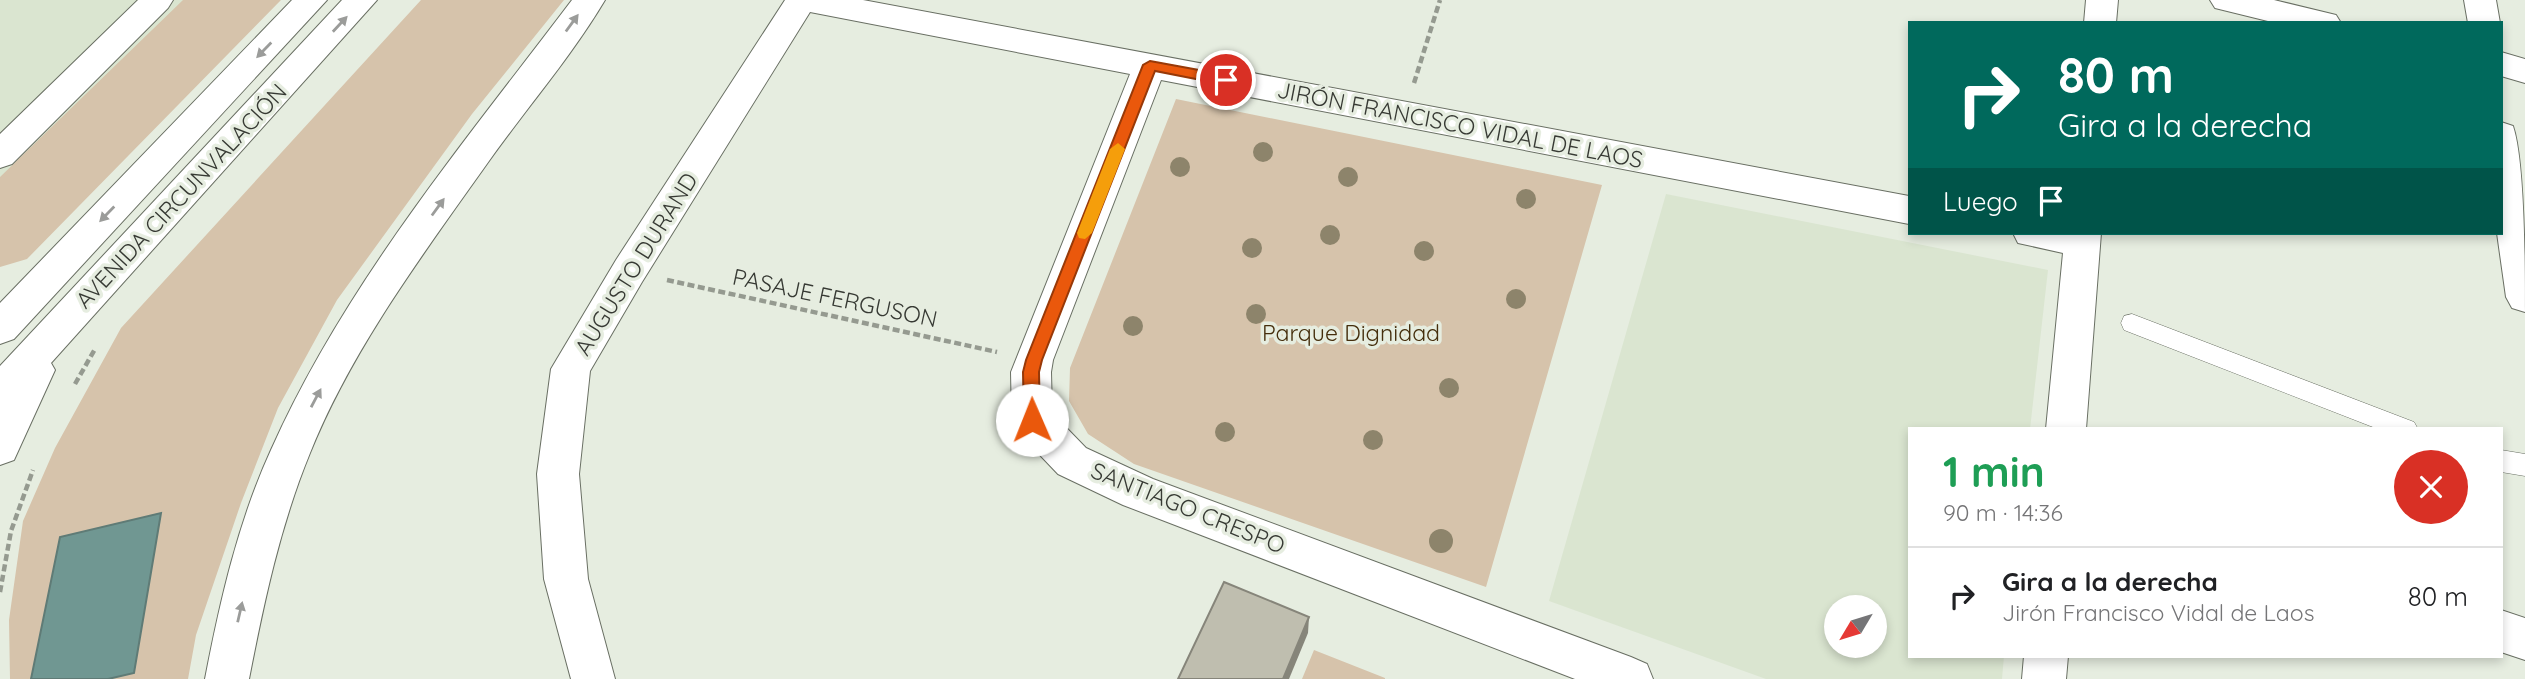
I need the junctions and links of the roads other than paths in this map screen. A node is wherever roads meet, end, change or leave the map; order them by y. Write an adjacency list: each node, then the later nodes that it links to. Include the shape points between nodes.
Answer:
1 (157, 0): 16 (street)
2 (311, 0): 21 (street, AVENIDA CIRCUNVALACIÓN, one-way to 21)
3 (361, 0): 25 (street, AVENIDA CIRCUNVALACIÓN, one-way to 3)
4 (589, 0): 36 (street, one-way to 4, via 264,525 303,423 379,288)
5 (803, 0): 12 (street, JIRÓN FRANCISCO VIDAL DE LAOS); 37 (street, AUGUSTO DURAND, via 571,369 558,474 566,579)
6 (2102, 0): 9 (street)
7 (2226, 0): 10 (street)
8 (2480, 0): 11 (street)
9 (2100, 21)
10 (2316, 21)
11 (2484, 21)
12 (1150, 65): 17 (street, JIRÓN FRANCISCO VIDAL DE LAOS); 38 (street, SANTIAGO CRESPO, via 1034,360 1032,420 1072,461 1138,492)
13 (2503, 65): 14 (street)
14 (2525, 71)
15 (2503, 147): 20 (street)
16 (0, 155)
17 (1908, 210)
18 (2051, 235): 19 (street)
19 (2082, 238): 28 (street)
20 (2521, 251): 22 (street)
21 (38, 287): 23 (street); 26 (street, AVENIDA CIRCUNVALACIÓN)
22 (2525, 297)
23 (0, 302)
24 (2132, 323): 29 (lane)
25 (61, 326): 27 (street, AVENIDA CIRCUNVALACIÓN); 30 (street, via 17,405)
26 (0, 328)
27 (0, 393)
28 (2066, 427)
29 (2401, 427)
30 (0, 447)
31 (2503, 461): 32 (lane)
32 (2525, 465)
33 (2503, 632): 34 (street)
34 (2525, 639)
35 (2046, 658): 39 (street)
36 (227, 679)
37 (593, 679)
38 (1631, 679)
39 (2045, 679)

